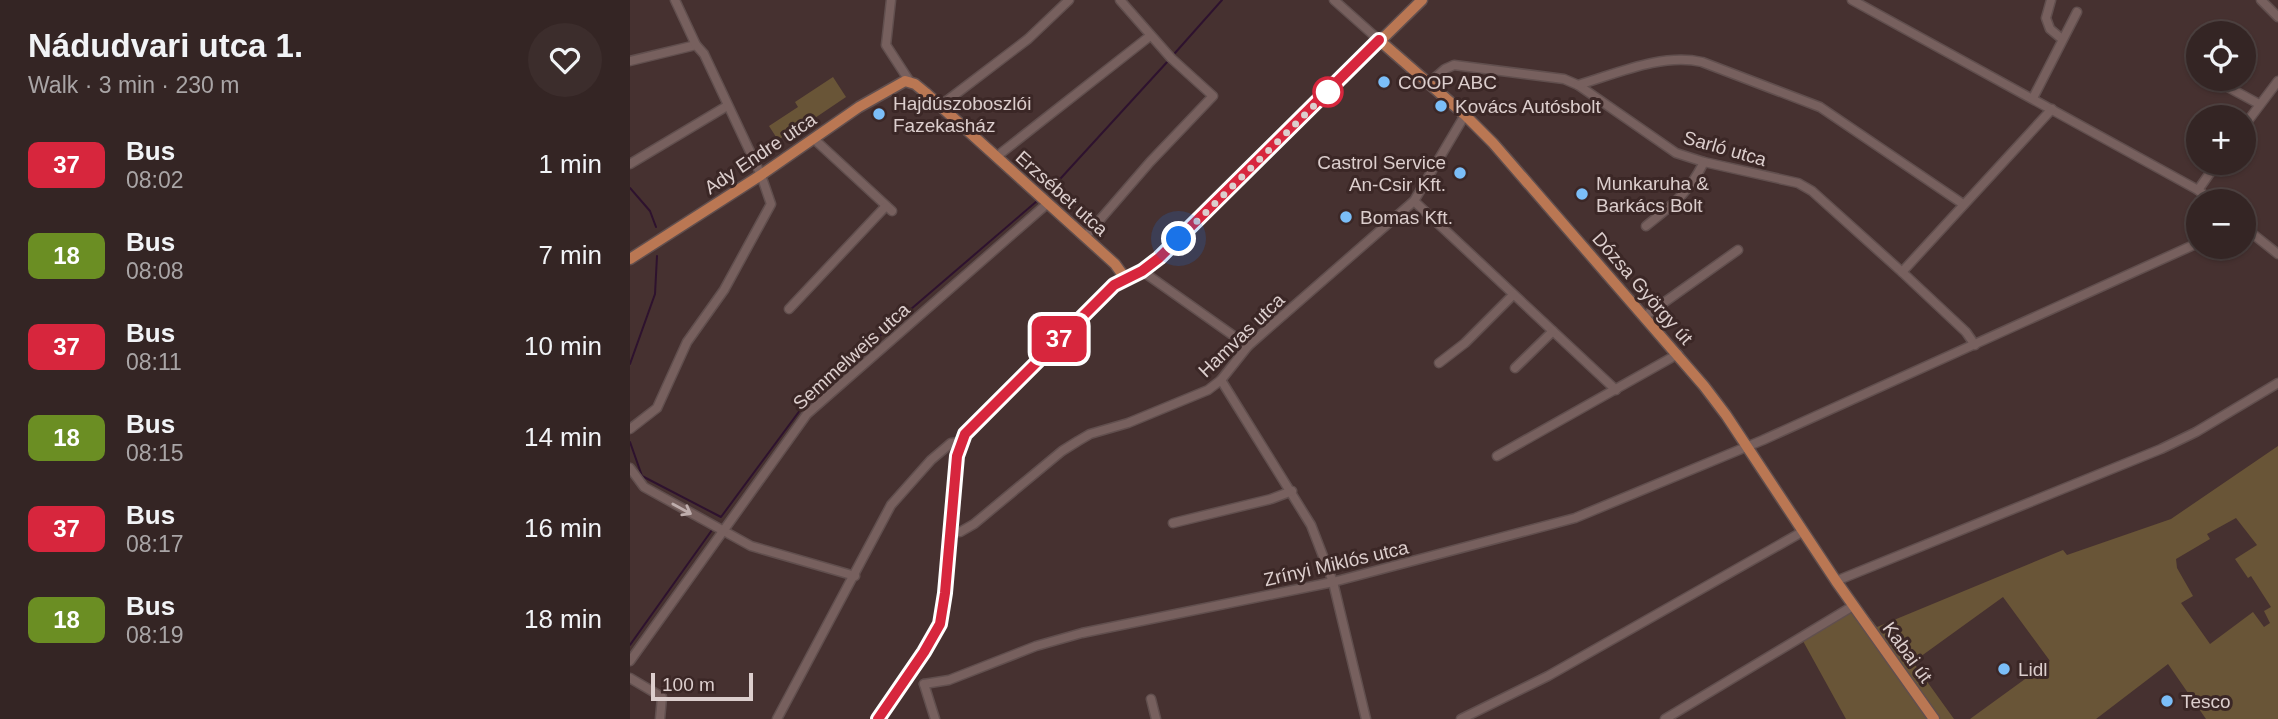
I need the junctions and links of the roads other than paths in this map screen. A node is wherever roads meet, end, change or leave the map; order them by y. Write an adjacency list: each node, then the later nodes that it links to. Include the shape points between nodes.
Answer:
1 (675, 0): 15 (street)
2 (891, 0): 18 (street, via 886,46)
3 (1069, 0): 25 (street, via 1028,39)
4 (1120, 0): 12 (street)
5 (1334, 0): 14 (street, Dózsa György út)
6 (1422, 0): 14 (main road)
7 (1853, 0): 22 (street)
8 (2051, 0): 13 (street, via 2046,18)
9 (2261, 0): 11 (street)
10 (2077, 12): 13 (street)
11 (2278, 16)
12 (1150, 36): 30 (street); 39 (street, via 1213,96)
13 (2062, 39): 22 (street)
14 (1379, 40): 19 (main road, Dózsa György út); 45 (main road)
15 (696, 45): 16 (street); 24 (street)
16 (630, 61)
17 (2278, 81): 23 (street)
18 (910, 82): 25 (main road, Erzsébet utca); 29 (main road, Ady Endre utca, via 899,83)
19 (1429, 83): 20 (street, Sarló utca, via 1454,65 1556,77); 28 (main road, Dózsa György út)
20 (1578, 85): 31 (street, Sarló utca, via 1676,153); 37 (street, via 1671,60 1711,65 1820,107)
21 (2235, 91): 23 (street)
22 (2033, 98): 27 (street)
23 (2259, 104): 26 (street)
24 (727, 106): 32 (street); 33 (street)
25 (940, 106): 30 (main road, Erzsébet utca)
26 (2256, 108)
27 (2052, 109): 34 (street); 37 (street)
28 (1465, 115): 35 (street, Hamvas utca); 50 (main road, Dózsa György út)
29 (814, 139): 33 (main road, Ady Endre utca); 49 (street, via 889,209)
30 (996, 157): 36 (main road, Erzsébet utca)
31 (1704, 162): 38 (street, via 1692,186); 46 (street, Sarló utca, via 1798,183)
32 (630, 164)
33 (761, 175): 44 (main road, Ady Endre utca); 60 (street, via 771,201 769,212 724,290 687,342 657,408)
34 (2196, 189)
35 (1414, 201): 48 (street); 53 (street, Hamvas utca)
36 (1048, 203): 39 (main road, Erzsébet utca); 67 (street, Semmelweis utca, via 807,414)
37 (1963, 204): 46 (street)
38 (1646, 226)
39 (1085, 237): 47 (main road, Erzsébet utca)
40 (2256, 237): 43 (street)
41 (2186, 248): 52 (street, Zrínyi Miklós utca)
42 (1738, 250): 50 (street)
43 (2278, 254)
44 (630, 259)
45 (1142, 271): 47 (main road); 53 (street)
46 (1902, 272): 52 (street, Sarló utca)
47 (1125, 278): 61 (main road, via 1040,357 972,425)
48 (1513, 295): 51 (street); 55 (street)
49 (789, 309)
50 (1645, 316): 54 (main road, Dózsa György út)
51 (1553, 331): 56 (street); 59 (street)
52 (1975, 345): 62 (street, Zrínyi Miklós utca)
53 (1248, 346): 57 (street, Hamvas utca)
54 (1678, 354): 59 (street); 62 (main road, Dózsa György út)
55 (1439, 363)
56 (1515, 368)
57 (1221, 380): 65 (street); 68 (street, Hamvas utca, via 1196,395 1090,434 1062,451 974,524)
58 (2278, 383): 71 (street, via 2161,449)
59 (1616, 390): 63 (street)
60 (630, 429)
61 (961, 442): 68 (main road); 70 (street, via 951,443 932,460 891,505)
62 (1746, 445): 69 (main road, Dózsa György út); 72 (street, Zrínyi Miklós utca, via 1574,518)
63 (1497, 456)
64 (630, 468): 67 (street, one-way to 67, via 644,487)
65 (1292, 491): 66 (street); 72 (street, via 1311,524)
66 (1173, 523)
67 (722, 531): 70 (street, via 751,546); 74 (street, Semmelweis utca)
68 (950, 532): 75 (main road, via 943,614)
69 (1802, 532): 71 (main road, Dózsa György út); 85 (street, via 1548,676)
70 (855, 576): 80 (street)
71 (1836, 581): 73 (main road, Dózsa György út)
72 (1333, 582): 77 (street, Zrínyi Miklós utca, via 1082,633 949,680); 84 (street)
73 (1853, 606): 86 (street); 87 (main road, Kabai út)
74 (630, 661)
75 (910, 672): 77 (street); 81 (main road)
76 (630, 678): 79 (street, via 662,697)
77 (925, 684): 82 (street)
78 (1151, 699): 83 (street)
79 (660, 719)
80 (777, 719)
81 (878, 719)
82 (934, 719)
83 (1156, 719)
84 (1366, 719)
85 (1461, 719)
86 (1665, 719)
87 (1934, 719)

